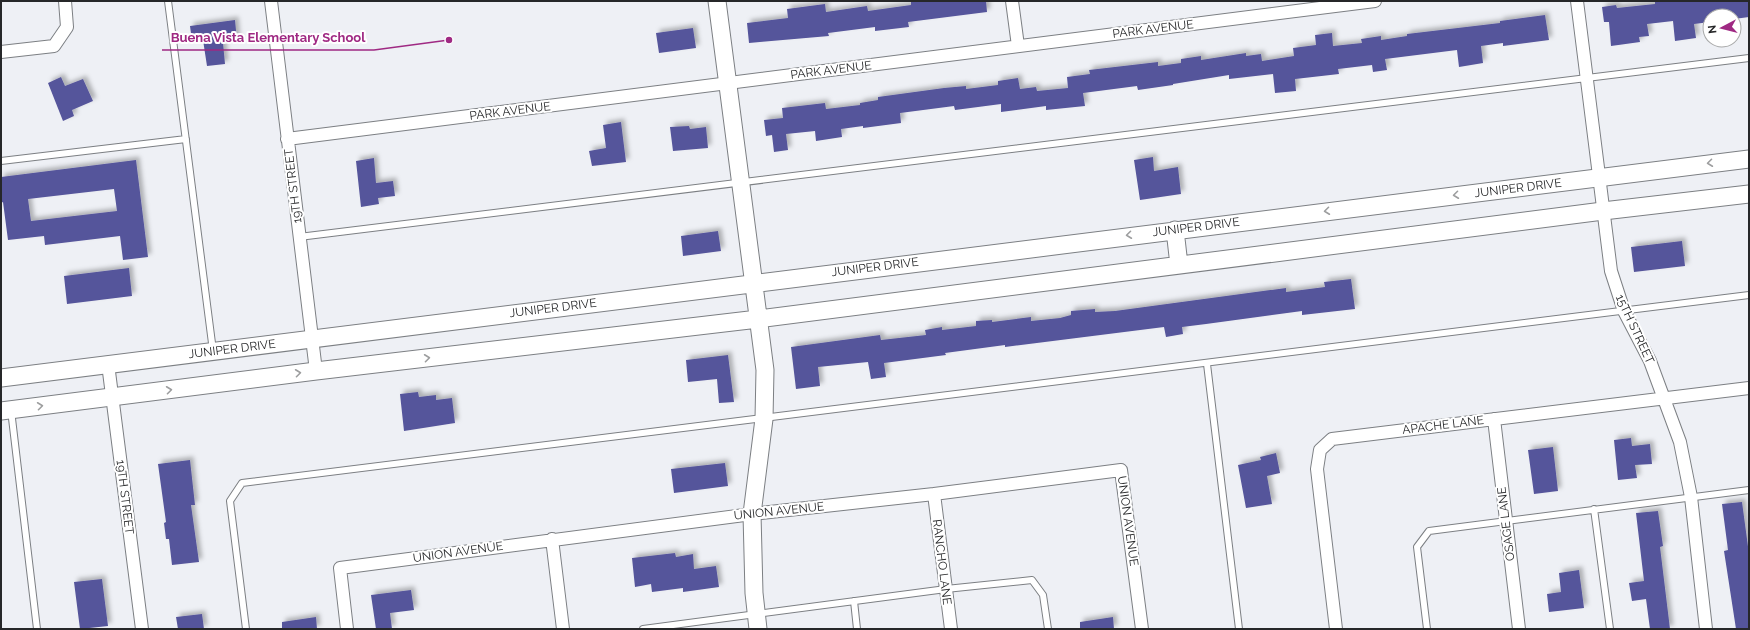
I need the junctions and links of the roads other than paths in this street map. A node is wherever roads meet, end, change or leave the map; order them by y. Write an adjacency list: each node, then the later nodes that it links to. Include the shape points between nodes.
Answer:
1 (65, 1): 10 (street, via 67,27 54,46)
2 (168, 1): 14 (lane)
3 (271, 1): 15 (street, 19TH STREET)
4 (718, 1): 13 (street)
5 (1012, 1): 9 (street)
6 (1376, 1): 8 (street, PARK AVENUE)
7 (1577, 1): 12 (street, 15TH STREET)
8 (1310, 5): 9 (street, PARK AVENUE)
9 (1018, 46): 13 (street, PARK AVENUE)
10 (1, 52)
11 (1749, 58): 12 (lane)
12 (1586, 77): 18 (street, 15TH STREET); 19 (lane)
13 (728, 83): 15 (street, PARK AVENUE); 19 (street)
14 (186, 139): 17 (lane); 30 (lane)
15 (287, 139): 23 (street, 19TH STREET)
16 (1749, 158): 18 (street, JUNIPER DRIVE, one-way to 18)
17 (1, 161)
18 (1598, 178): 21 (street, 15TH STREET); 22 (street, JUNIPER DRIVE, one-way to 22)
19 (741, 182): 23 (lane); 25 (street)
20 (1749, 194): 21 (street)
21 (1603, 211): 24 (street); 27 (street, 15TH STREET, via 1611,272)
22 (1175, 230): 24 (street); 25 (street, JUNIPER DRIVE, one-way to 25)
23 (299, 238): 29 (street, 19TH STREET)
24 (1179, 265): 28 (street)
25 (754, 283): 28 (street); 29 (street, JUNIPER DRIVE)
26 (1749, 295): 27 (lane)
27 (1624, 311): 32 (lane); 37 (street, 15TH STREET, via 1650,361)
28 (758, 319): 33 (street, one-way to 28); 39 (street, via 765,370)
29 (311, 339): 30 (street, JUNIPER DRIVE); 33 (street, 19TH STREET)
30 (213, 351): 31 (street, JUNIPER DRIVE)
31 (108, 364): 34 (street, JUNIPER DRIVE); 36 (street, 19TH STREET)
32 (1207, 364): 39 (lane); 62 (lane)
33 (316, 371): 36 (street, one-way to 33)
34 (1, 378)
35 (1749, 388): 37 (street, APACHE LANE)
36 (112, 397): 38 (street, one-way to 36); 53 (street, 19TH STREET)
37 (1664, 398): 40 (street, APACHE LANE); 43 (street, 15TH STREET, via 1680,442)
38 (6, 410): 52 (lane)
39 (764, 419): 45 (street); 54 (lane, via 242,483 230,501)
40 (1494, 419): 46 (street, OSAGE LANE); 63 (street, APACHE LANE, via 1332,439 1320,450 1317,469)
41 (1749, 490): 43 (lane)
42 (934, 494): 45 (street, UNION AVENUE); 48 (street, RANCHO LANE); 61 (street, UNION AVENUE, via 1121,470)
43 (1691, 497): 44 (lane); 67 (street, 15TH STREET)
44 (1594, 509): 46 (lane); 66 (lane)
45 (752, 514): 47 (street, UNION AVENUE); 50 (street)
46 (1506, 520): 64 (lane, via 1429,531 1417,547); 65 (street, OSAGE LANE)
47 (552, 539): 55 (street, UNION AVENUE, via 340,568); 56 (street)
48 (946, 589): 49 (lane); 59 (street, RANCHO LANE); 60 (lane, via 1032,580 1043,595)
49 (854, 601): 50 (lane); 58 (lane)
50 (757, 622): 51 (lane)
51 (657, 628): 57 (lane)
52 (37, 629)
53 (142, 629)
54 (246, 629)
55 (347, 629)
56 (563, 629)
57 (644, 629)
58 (857, 629)
59 (951, 629)
60 (1048, 629)
61 (1142, 629)
62 (1239, 629)
63 (1336, 629)
64 (1427, 629)
65 (1519, 629)
66 (1610, 629)
67 (1706, 629)

